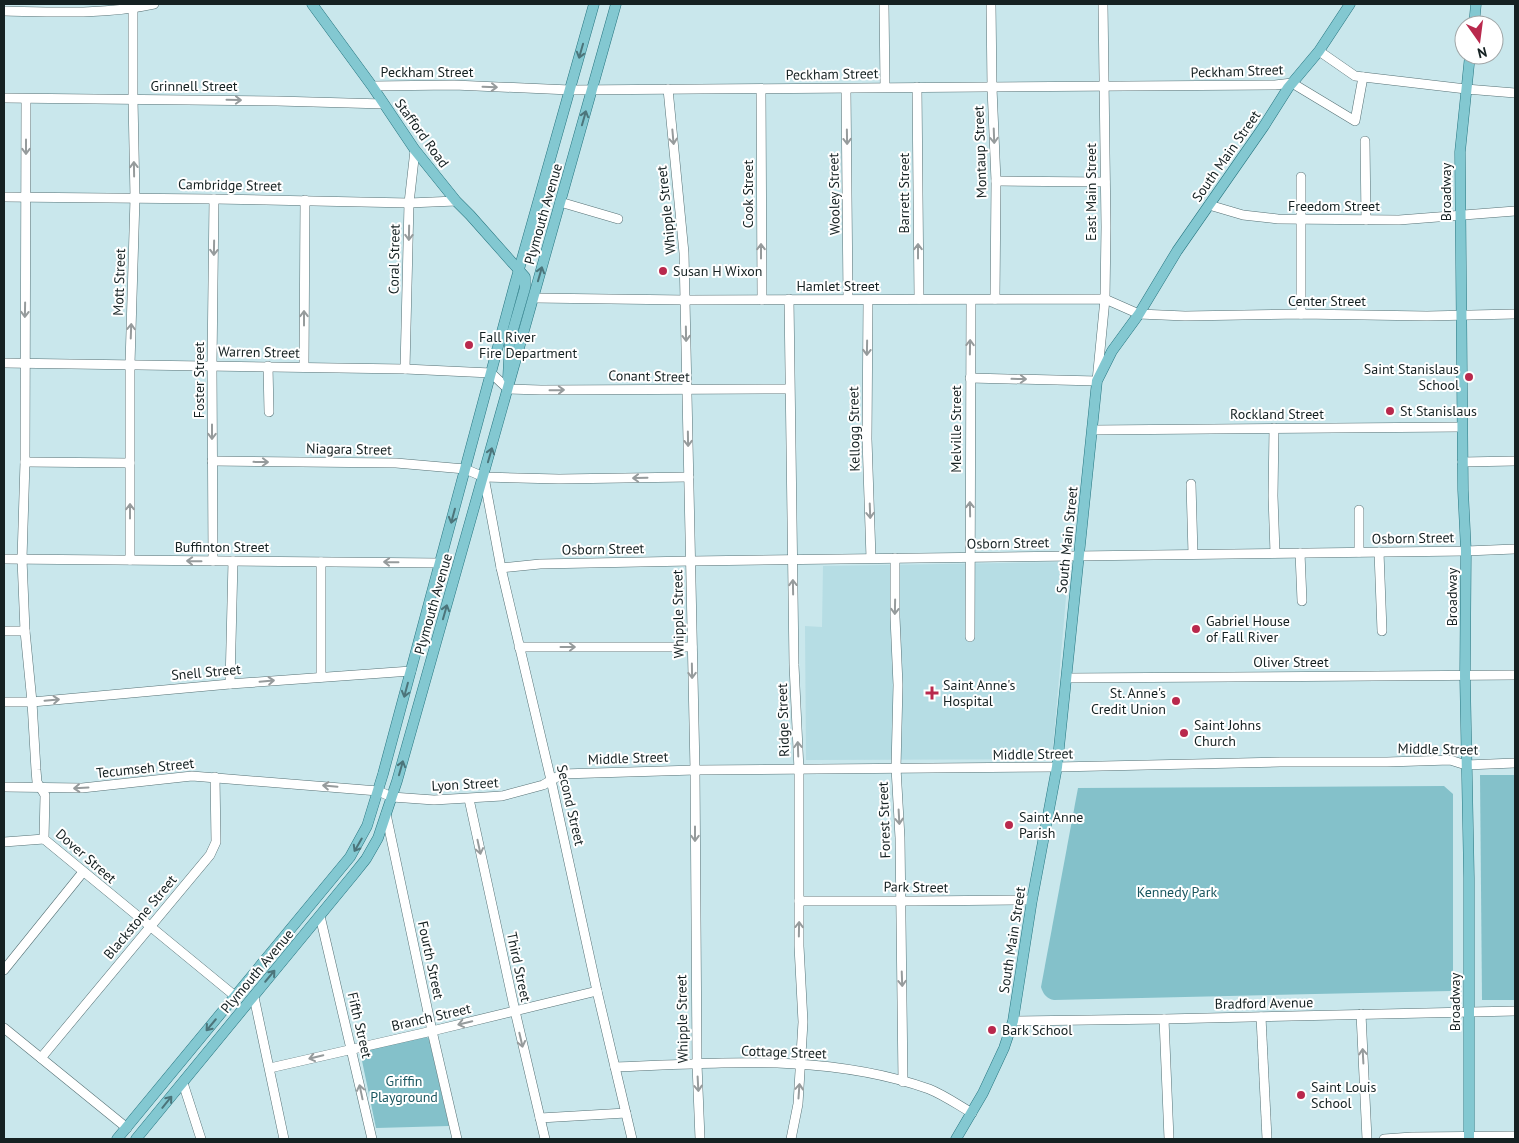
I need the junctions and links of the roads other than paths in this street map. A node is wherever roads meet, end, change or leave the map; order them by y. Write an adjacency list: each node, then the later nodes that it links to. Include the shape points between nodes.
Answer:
1 (154, 4): 9 (street)
2 (312, 4): 16 (main road, Stafford Road)
3 (594, 4): 26 (main road, Plymouth Avenue, one-way to 26)
4 (616, 4): 21 (main road, Plymouth Avenue)
5 (884, 4): 19 (street)
6 (992, 4): 20 (street, Montaup Street)
7 (1103, 4): 18 (street, East Main Street)
8 (1350, 4): 12 (main road, South Main Street)
9 (133, 6): 10 (street, via 103,12); 30 (street, Mott Street)
10 (57, 8): 11 (street)
11 (4, 11)
12 (1319, 51): 14 (street, via 1355,76); 15 (main road, South Main Street)
13 (1469, 65): 25 (main road, Broadway)
14 (1364, 77): 15 (street, via 1355,121); 25 (street)
15 (1292, 83): 18 (street, Peckham Street); 45 (main road, South Main Street)
16 (372, 86): 26 (street, Peckham Street, one-way to 26, via 454,85); 31 (main road, Stafford Road)
17 (917, 87): 19 (street, Peckham Street); 20 (street, Peckham Street); 60 (street, Barrett Street, one-way to 17)
18 (1104, 87): 20 (street, Peckham Street); 36 (street, East Main Street)
19 (885, 88): 24 (street, Peckham Street)
20 (992, 88): 35 (street, Montaup Street, one-way to 35)
21 (592, 89): 22 (street, Peckham Street); 26 (street, Peckham Street); 43 (main road, Plymouth Avenue, one-way to 21)
22 (668, 89): 23 (street, Peckham Street); 56 (street, Whipple Street, one-way to 56)
23 (761, 89): 24 (street, Peckham Street); 57 (street, Cook Street, one-way to 23)
24 (846, 89): 53 (street, Wooley Street, one-way to 53)
25 (1466, 89): 27 (street); 47 (main road, Broadway, via 1460,152)
26 (570, 90): 51 (main road, Plymouth Avenue)
27 (1515, 93)
28 (4, 98): 29 (street, Grinnell Street)
29 (26, 99): 30 (street, Grinnell Street); 38 (street, Dover Street, one-way to 38)
30 (133, 99): 31 (street, Grinnell Street, one-way to 31); 39 (street, Mott Street, one-way to 30)
31 (384, 104): 33 (main road, Stafford Road)
32 (1365, 141): 50 (street)
33 (415, 150): 42 (main road, Stafford Road); 44 (street, Coral Street)
34 (1301, 177): 48 (street)
35 (996, 181): 36 (street); 54 (street, Montaup Street)
36 (1105, 182): 55 (street, East Main Street)
37 (4, 197): 38 (street, Cambridge Street)
38 (26, 197): 39 (street, Cambridge Street); 67 (street, Dover Street, one-way to 67)
39 (135, 198): 40 (street, Cambridge Street); 68 (street, Mott Street, one-way to 39)
40 (214, 199): 41 (street, Cambridge Street); 69 (street, Foster Street, one-way to 69)
41 (305, 200): 44 (street, Cambridge Street); 71 (street, one-way to 41)
42 (456, 201): 44 (street, Cambridge Street); 51 (main road, Stafford Road)
43 (560, 202): 49 (street); 52 (main road, Plymouth Avenue, one-way to 43)
44 (410, 203): 72 (street, Coral Street, one-way to 72)
45 (1209, 205): 48 (street, Freedom Street, via 1242,215); 62 (main road, South Main Street)
46 (1515, 211): 47 (street, Freedom Street)
47 (1460, 216): 50 (street, Freedom Street); 65 (main road, Broadway)
48 (1301, 219): 50 (street, Freedom Street); 63 (street)
49 (618, 220)
50 (1366, 220)
51 (519, 272): 73 (main road, Plymouth Avenue); 76 (main road, via 525,277 525,284 510,340)
52 (534, 298): 56 (street, Hamlet Street); 76 (main road, Plymouth Avenue)
53 (848, 299): 58 (street, Hamlet Street); 59 (street, Hamlet Street)
54 (995, 299): 55 (street, Hamlet Street); 61 (street, Hamlet Street)
55 (1105, 299): 62 (street, Hamlet Street); 75 (street, East Main Street)
56 (686, 300): 57 (street, Hamlet Street); 78 (street, Whipple Street, one-way to 78)
57 (762, 300): 58 (street, Hamlet Street)
58 (789, 300): 77 (street, Ridge Street)
59 (868, 300): 60 (street, Hamlet Street); 101 (street, Kellogg Street, one-way to 101, via 867,439)
60 (919, 300): 61 (street, Hamlet Street)
61 (971, 300): 74 (street, Melville Street, one-way to 61)
62 (1139, 314): 63 (street, Center Street); 75 (main road, South Main Street, via 1112,351)
63 (1301, 314): 65 (street, Center Street)
64 (1515, 314): 65 (street, Center Street)
65 (1462, 316): 81 (main road, Broadway)
66 (4, 363): 67 (street, Warren Street)
67 (25, 363): 68 (street, Warren Street); 84 (street, Dover Street)
68 (130, 364): 69 (street, Warren Street); 87 (street, Mott Street)
69 (212, 365): 70 (street, Warren Street); 85 (street, Foster Street, one-way to 85)
70 (268, 366): 71 (street, Warren Street); 79 (street)
71 (304, 367): 72 (street, Warren Street)
72 (405, 369): 73 (street, Warren Street)
73 (491, 373): 76 (street); 88 (main road, Plymouth Avenue)
74 (970, 378): 75 (street, one-way to 75); 103 (street, Melville Street, one-way to 74)
75 (1097, 380): 82 (main road, South Main Street)
76 (508, 389): 78 (street, Conant Street, one-way to 78); 89 (main road, Plymouth Avenue, one-way to 76)
77 (789, 389): 78 (street, Conant Street); 107 (street, Ridge Street)
78 (687, 390): 90 (street, Whipple Street, one-way to 90)
79 (269, 412)
80 (1274, 428): 81 (street, Rockland Street); 82 (street, Rockland Street); 97 (street)
81 (1462, 428): 86 (main road, Broadway)
82 (1092, 430): 100 (main road, South Main Street)
83 (1515, 461): 86 (street)
84 (24, 462): 87 (street); 105 (street, Dover Street)
85 (212, 462): 88 (street, Niagara Street, one-way to 88, via 396,463); 108 (street, Foster Street)
86 (1462, 462): 94 (main road, Broadway)
87 (130, 463): 106 (street, Mott Street, one-way to 87)
88 (465, 469): 89 (street, Niagara Street); 112 (main road, Plymouth Avenue, one-way to 112)
89 (484, 477): 90 (street, one-way to 89); 113 (street, Second Street); 140 (main road, Plymouth Avenue, one-way to 89)
90 (689, 477): 110 (street, Whipple Street)
91 (1191, 484): 99 (street)
92 (1359, 510): 95 (street)
93 (1515, 549): 94 (street, Osborn Street)
94 (1466, 551): 96 (street, Osborn Street); 123 (main road, Broadway)
95 (1359, 552): 96 (street, Osborn Street); 98 (street, Osborn Street)
96 (1379, 552): 117 (street)
97 (1274, 553): 98 (street, Osborn Street); 99 (street, Osborn Street)
98 (1300, 553): 114 (street)
99 (1193, 554): 100 (street, Osborn Street)
100 (1079, 555): 103 (street, Osborn Street); 125 (main road, South Main Street)
101 (872, 558): 102 (street, Osborn Street); 107 (street, Osborn Street)
102 (895, 558): 103 (street, Osborn Street); 132 (street, Forest Street, one-way to 132)
103 (971, 558): 118 (street, Melville Street)
104 (4, 559): 105 (street, Buffinton Street)
105 (22, 559): 106 (street, Buffinton Street); 116 (street, Dover Street)
106 (130, 560): 108 (street, Buffinton Street, one-way to 106)
107 (793, 560): 110 (street, Osborn Street); 134 (street, Ridge Street, one-way to 107)
108 (213, 561): 109 (street, Buffinton Street)
109 (233, 561): 111 (street, Buffinton Street); 126 (street)
110 (691, 561): 113 (street, Osborn Street, via 540,564); 120 (street, Whipple Street)
111 (321, 562): 112 (street, Buffinton Street, one-way to 111); 124 (street)
112 (440, 563): 121 (main road, Plymouth Avenue)
113 (501, 568): 119 (street, Second Street)
114 (1302, 601)
115 (4, 631): 116 (street)
116 (25, 631): 128 (street, Dover Street)
117 (1382, 631)
118 (970, 636)
119 (519, 647): 120 (street, one-way to 120); 136 (street, Second Street)
120 (692, 647): 133 (street, Whipple Street, one-way to 133)
121 (411, 671): 124 (street, Snell Street); 139 (main road, Plymouth Avenue, one-way to 139)
122 (1515, 675): 123 (street, Oliver Street)
123 (1465, 676): 125 (street, Oliver Street); 130 (main road, Broadway)
124 (321, 677): 126 (street, Snell Street, one-way to 124)
125 (1067, 678): 131 (main road, South Main Street)
126 (230, 684): 128 (street, Snell Street, one-way to 126)
127 (4, 702): 128 (street, Snell Street)
128 (32, 702): 138 (street, Dover Street, via 37,782)
129 (1515, 763): 130 (street, Middle Street)
130 (1466, 765): 131 (street, Middle Street, via 1450,760); 157 (main road, Broadway)
131 (1057, 767): 132 (street, Middle Street); 147 (main road, South Main Street)
132 (896, 768): 134 (street, Middle Street); 146 (street, Forest Street, one-way to 146)
133 (695, 770): 134 (street, Middle Street); 136 (street, Middle Street, via 562,774); 167 (street, Whipple Street, one-way to 167)
134 (798, 770): 148 (street, Ridge Street)
135 (215, 777): 138 (street, Tecumseh Street, one-way to 138, via 182,776 82,788); 139 (street, Tecumseh Street, one-way to 135); 150 (street, Blackstone Street, via 216,842 210,855)
136 (551, 780): 141 (street, Lyon Street, via 543,786 502,796); 152 (street, Second Street)
137 (4, 787): 138 (street, Tecumseh Street)
138 (41, 788): 143 (street, Dover Street, via 45,795)
139 (378, 790): 140 (street, Lyon Street); 153 (main road, Plymouth Avenue, one-way to 153, via 367,826 354,851)
140 (392, 797): 141 (street, Lyon Street); 142 (main road, Plymouth Avenue)
141 (469, 799): 156 (street, Third Street, one-way to 156)
142 (386, 814): 149 (main road, Plymouth Avenue, via 366,859); 163 (street, Fourth Street)
143 (44, 839): 144 (street); 145 (street, Dover Street)
144 (4, 842)
145 (84, 872): 150 (street, Dover Street); 151 (street)
146 (900, 900): 147 (street, Park Street); 148 (street, Park Street); 170 (street, Forest Street, one-way to 170)
147 (1032, 900): 161 (main road, South Main Street)
148 (799, 902): 166 (street, Ridge Street, one-way to 148)
149 (320, 916): 154 (main road, Plymouth Avenue, one-way to 149); 164 (street, Fifth Street)
150 (149, 927): 153 (street, Dover Street); 165 (street, Blackstone Street)
151 (4, 970)
152 (597, 991): 156 (street, Branch Street); 169 (street, Second Street)
153 (235, 996): 175 (main road, Plymouth Avenue, one-way to 175)
154 (254, 996): 168 (street); 171 (main road, Plymouth Avenue)
155 (1515, 1010): 157 (street, Bradford Avenue)
156 (515, 1012): 163 (street, Branch Street, one-way to 163); 174 (street, Third Street, one-way to 174)
157 (1469, 1012): 158 (street, Bradford Avenue); 177 (main road, Broadway)
158 (1361, 1014): 159 (street, Bradford Avenue); 191 (street, one-way to 158)
159 (1261, 1017): 160 (street, Bradford Avenue); 190 (street)
160 (1164, 1019): 161 (street, Bradford Avenue); 189 (street)
161 (1013, 1021): 173 (main road, South Main Street, via 994,1070)
162 (4, 1028): 165 (street)
163 (432, 1031): 164 (street, Branch Street); 183 (street, Fourth Street)
164 (352, 1049): 168 (street, Branch Street, one-way to 168); 182 (street, Fifth Street, one-way to 164)
165 (41, 1058): 175 (street)
166 (801, 1063): 167 (street, Cottage Street); 170 (street, Cottage Street, via 880,1074); 187 (street, Ridge Street, one-way to 166)
167 (697, 1064): 169 (street, Cottage Street); 186 (street, Whipple Street, one-way to 186)
168 (270, 1068): 181 (street)
169 (615, 1068): 172 (street, Second Street)
170 (903, 1082): 173 (street, Cottage Street, via 930,1090)
171 (183, 1083): 179 (main road, Plymouth Avenue, one-way to 171); 180 (street)
172 (626, 1113): 174 (street); 185 (street, Second Street)
173 (972, 1113): 188 (main road, South Main Street)
174 (540, 1118): 184 (street, Third Street)
175 (127, 1128): 178 (main road, Plymouth Avenue)
176 (1515, 1136): 177 (street)
177 (1469, 1138): 192 (street)
178 (117, 1139)
179 (136, 1139)
180 (201, 1139)
181 (284, 1139)
182 (372, 1139)
183 (457, 1139)
184 (545, 1139)
185 (632, 1139)
186 (700, 1139)
187 (791, 1139)
188 (958, 1139)
189 (1169, 1139)
190 (1267, 1139)
191 (1367, 1139)
192 (1384, 1139)

